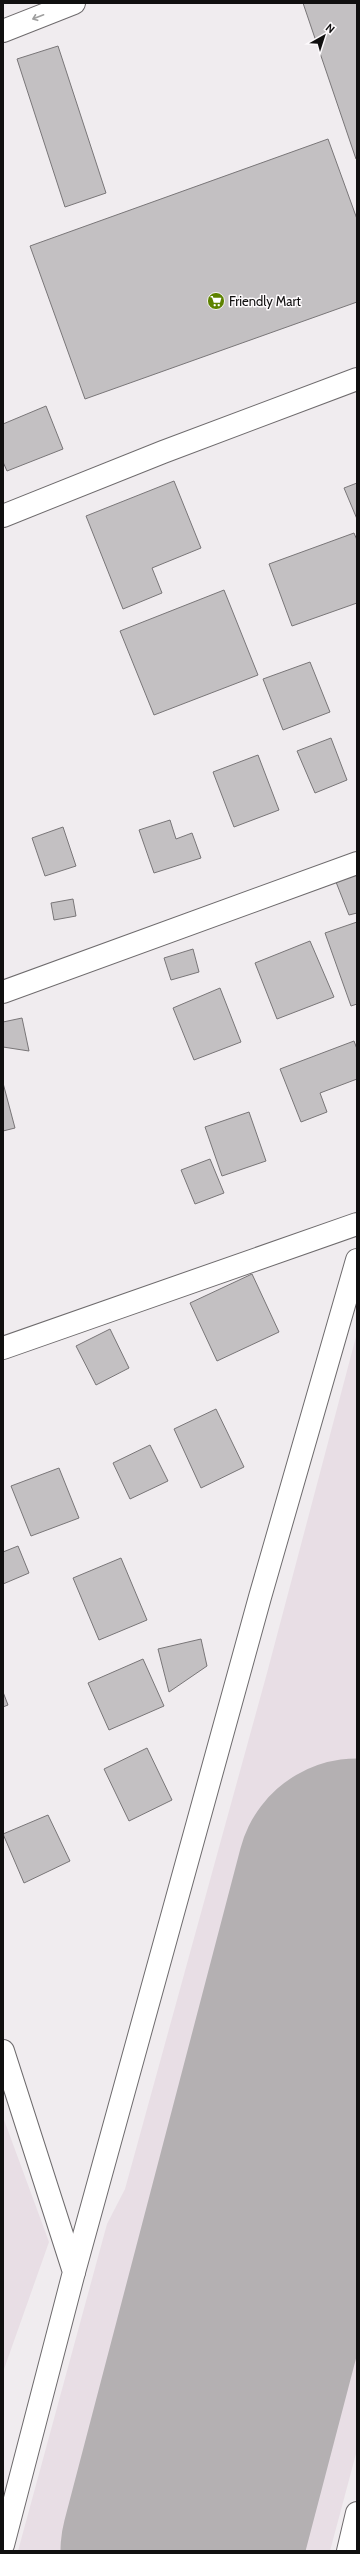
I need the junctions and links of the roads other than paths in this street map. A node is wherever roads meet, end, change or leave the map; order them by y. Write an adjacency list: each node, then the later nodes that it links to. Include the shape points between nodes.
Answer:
1 (74, 3): 2 (street, one-way to 2)
2 (3, 31)
3 (357, 379): 4 (street)
4 (3, 516)
5 (357, 863): 6 (street)
6 (3, 992)
7 (357, 1224): 9 (street)
8 (357, 1260): 11 (street, via 260,1597)
9 (3, 1348)
10 (3, 2051): 11 (street)
11 (74, 2272): 13 (street)
12 (357, 2513): 14 (street)
13 (3, 2545)
14 (348, 2551)

